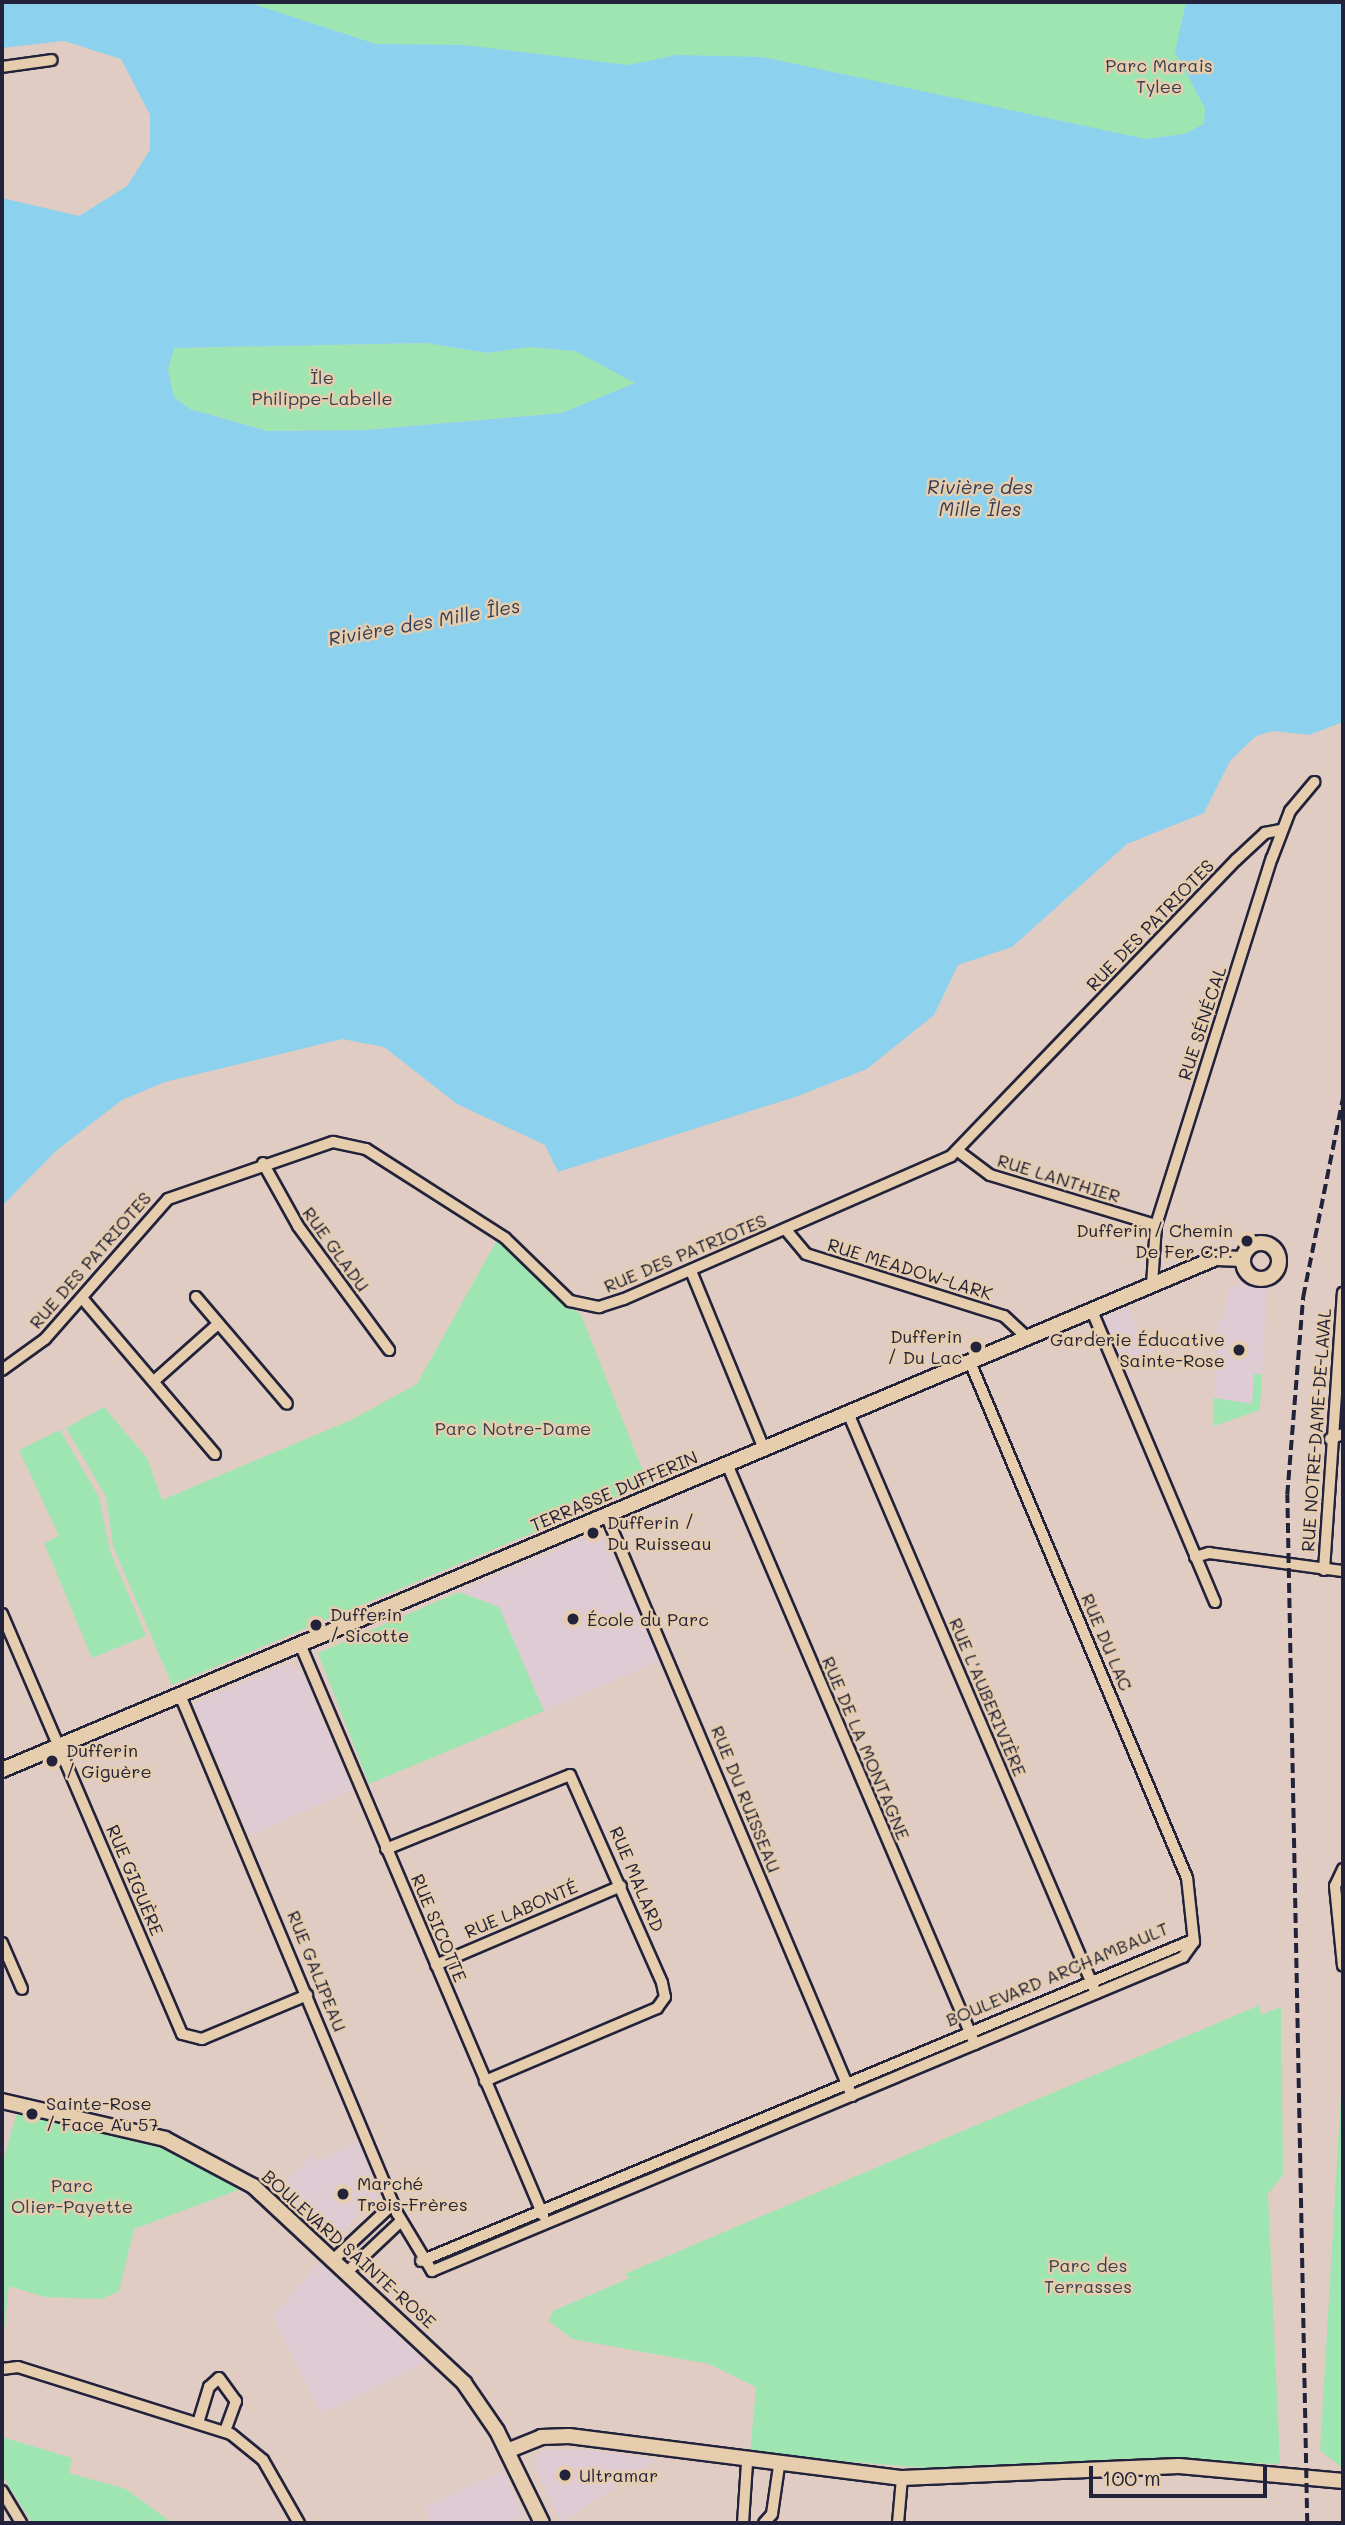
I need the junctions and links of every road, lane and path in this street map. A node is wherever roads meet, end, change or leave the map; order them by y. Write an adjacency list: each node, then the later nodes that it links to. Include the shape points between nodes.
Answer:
1 (52, 60): 2 (street)
2 (2, 67)
3 (1314, 782): 4 (street, RUE SÉNÉCAL)
4 (1281, 830): 5 (street, RUE DES PATRIOTES, via 1262,835 1236,860); 7 (street, RUE SÉNÉCAL)
5 (958, 1151): 7 (street, RUE LANTHIER, via 990,1175); 8 (street, RUE DES PATRIOTES)
6 (263, 1163): 10 (street, RUE DES PATRIOTES, via 326,1143 357,1145 517,1246 577,1304 607,1306); 14 (street, RUE DES PATRIOTES, via 168,1199); 18 (street, RUE GLADU, via 298,1226)
7 (1156, 1225): 11 (street, RUE SÉNÉCAL)
8 (786, 1230): 10 (street, RUE DES PATRIOTES); 17 (street, RUE MEADOW-LARK, via 806,1254 1000,1315)
9 (1243, 1259): 11 (street, TERRASSE DUFFERIN, via 1220,1257)
10 (691, 1271): 26 (street)
11 (1152, 1286): 15 (street, TERRASSE DUFFERIN)
12 (1343, 1293): 25 (street, RUE NOTRE-DAME-DE-LAVAL)
13 (196, 1297): 16 (street)
14 (82, 1298): 20 (street, RUE DES PATRIOTES, via 39,1345); 21 (street)
15 (1092, 1311): 17 (street, TERRASSE DUFFERIN); 30 (street)
16 (218, 1324): 21 (street); 22 (street)
17 (1028, 1338): 19 (street, TERRASSE DUFFERIN)
18 (388, 1350)
19 (970, 1362): 23 (street, TERRASSE DUFFERIN); 42 (street, RUE DU LAC, via 1187,1878)
20 (2, 1370)
21 (154, 1381): 27 (street)
22 (287, 1404)
23 (848, 1413): 26 (street, TERRASSE DUFFERIN); 46 (street, RUE L'AUBERIVIÈRE)
24 (1343, 1434): 25 (street)
25 (1330, 1439): 31 (street, RUE NOTRE-DAME-DE-LAVAL)
26 (764, 1448): 28 (street, TERRASSE DUFFERIN)
27 (215, 1454)
28 (727, 1464): 29 (street, TERRASSE DUFFERIN); 50 (street, RUE DE LA MONTAGNE)
29 (606, 1515): 35 (street, TERRASSE DUFFERIN); 53 (street, RUE DU RUISSEAU)
30 (1195, 1557): 31 (street, via 1213,1553); 33 (street)
31 (1324, 1570): 32 (street)
32 (1343, 1571)
33 (1215, 1602)
34 (2, 1614): 37 (street, RUE GIGUÈRE)
35 (300, 1644): 36 (street, TERRASSE DUFFERIN); 39 (street, RUE SICOTTE)
36 (180, 1695): 37 (street, TERRASSE DUFFERIN); 49 (street, RUE GALIPEAU)
37 (58, 1746): 38 (street, TERRASSE DUFFERIN); 49 (street, RUE GIGUÈRE, via 185,2037 202,2039)
38 (2, 1770)
39 (386, 1849): 41 (street, RUE MALARD, via 567,1775 581,1793); 44 (street, RUE SICOTTE)
40 (1343, 1869): 45 (street, via 1335,1886 1335,1933)
41 (621, 1886): 44 (street, RUE LABONTÉ); 52 (street, RUE MALARD, via 662,1983 662,2003)
42 (1193, 1940): 46 (street, BOULEVARD ARCHAMBAULT); 48 (street, BOULEVARD ARCHAMBAULT, via 1183,1957)
43 (2, 1943): 47 (street)
44 (436, 1965): 52 (street, RUE SICOTTE)
45 (1343, 1966)
46 (1089, 1978): 48 (street, RUE L'AUBERIVIÈRE); 50 (street, BOULEVARD ARCHAMBAULT)
47 (22, 1989)
48 (1096, 1993): 51 (street, BOULEVARD ARCHAMBAULT)
49 (307, 1995): 58 (street, RUE GALIPEAU)
50 (968, 2030): 51 (street, RUE DE LA MONTAGNE); 53 (street, BOULEVARD ARCHAMBAULT)
51 (975, 2044): 54 (street, BOULEVARD ARCHAMBAULT)
52 (485, 2081): 59 (street, RUE SICOTTE)
53 (846, 2082): 54 (street, RUE DU RUISSEAU); 56 (street, BOULEVARD ARCHAMBAULT)
54 (852, 2096): 57 (street, BOULEVARD ARCHAMBAULT)
55 (2, 2101): 62 (street, BOULEVARD SAINTE-ROSE, via 138,2131 194,2150 253,2186)
56 (710, 2138): 57 (street); 59 (street, BOULEVARD ARCHAMBAULT)
57 (716, 2153): 61 (street, BOULEVARD ARCHAMBAULT)
58 (393, 2204): 60 (street, RUE GALIPEAU); 62 (street)
59 (540, 2210): 61 (street, RUE SICOTTE); 63 (street, BOULEVARD ARCHAMBAULT)
60 (401, 2221): 63 (street, RUE GALIPEAU); 64 (street)
61 (547, 2224): 63 (street, BOULEVARD ARCHAMBAULT, via 435,2271)
62 (334, 2259): 64 (street, BOULEVARD SAINTE-ROSE)
63 (421, 2260)
64 (348, 2271): 68 (street, BOULEVARD SAINTE-ROSE, via 457,2376)
65 (2, 2369): 66 (street, via 18,2367)
66 (198, 2423): 67 (street); 67 (street, via 209,2387 219,2378 236,2401)
67 (225, 2431): 75 (street, via 259,2454)
68 (507, 2451): 69 (street, via 541,2437 569,2436); 76 (street, BOULEVARD SAINTE-ROSE)
69 (747, 2462): 70 (street); 77 (street)
70 (779, 2466): 71 (street); 78 (street, via 772,2514)
71 (902, 2479): 72 (street, via 1179,2466); 79 (street)
72 (1343, 2481)
73 (2, 2491): 74 (street)
74 (21, 2523)
75 (299, 2523)
76 (542, 2523)
77 (743, 2523)
78 (764, 2523)
79 (898, 2523)

